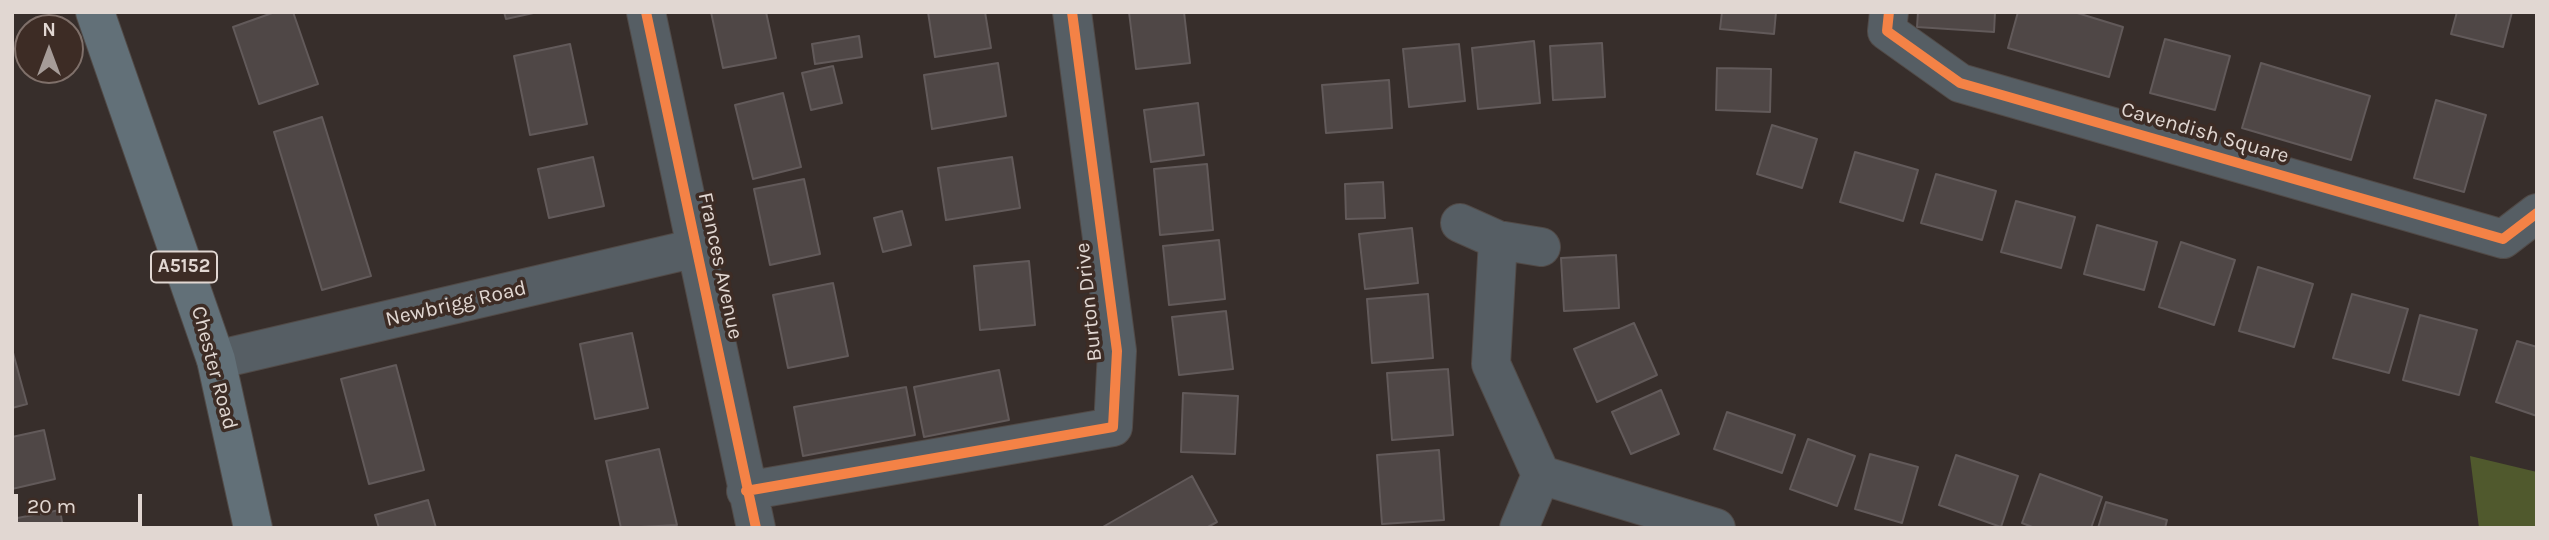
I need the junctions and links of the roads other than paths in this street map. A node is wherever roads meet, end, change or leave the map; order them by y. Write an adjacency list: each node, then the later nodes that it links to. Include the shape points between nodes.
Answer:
1 (95, 12): 10 (main road, Chester Road / A5152)
2 (646, 12): 8 (street, Frances Avenue)
3 (1072, 12): 12 (street, Burton Drive, via 1117,351 1113,427)
4 (1889, 12): 5 (street, Cavendish Square, via 1887,31 1959,83 2503,239)
5 (2537, 213)
6 (1460, 223): 7 (street)
7 (1498, 240): 9 (street); 11 (street, via 1491,364)
8 (696, 247): 10 (street, Newbrigg Road); 12 (street, Frances Avenue)
9 (1541, 247)
10 (216, 360): 13 (main road, Chester Road / A5152)
11 (1541, 475): 15 (street); 16 (street)
12 (747, 491): 14 (street, Frances Avenue)
13 (253, 528)
14 (756, 528)
15 (1519, 528)
16 (1716, 528)

